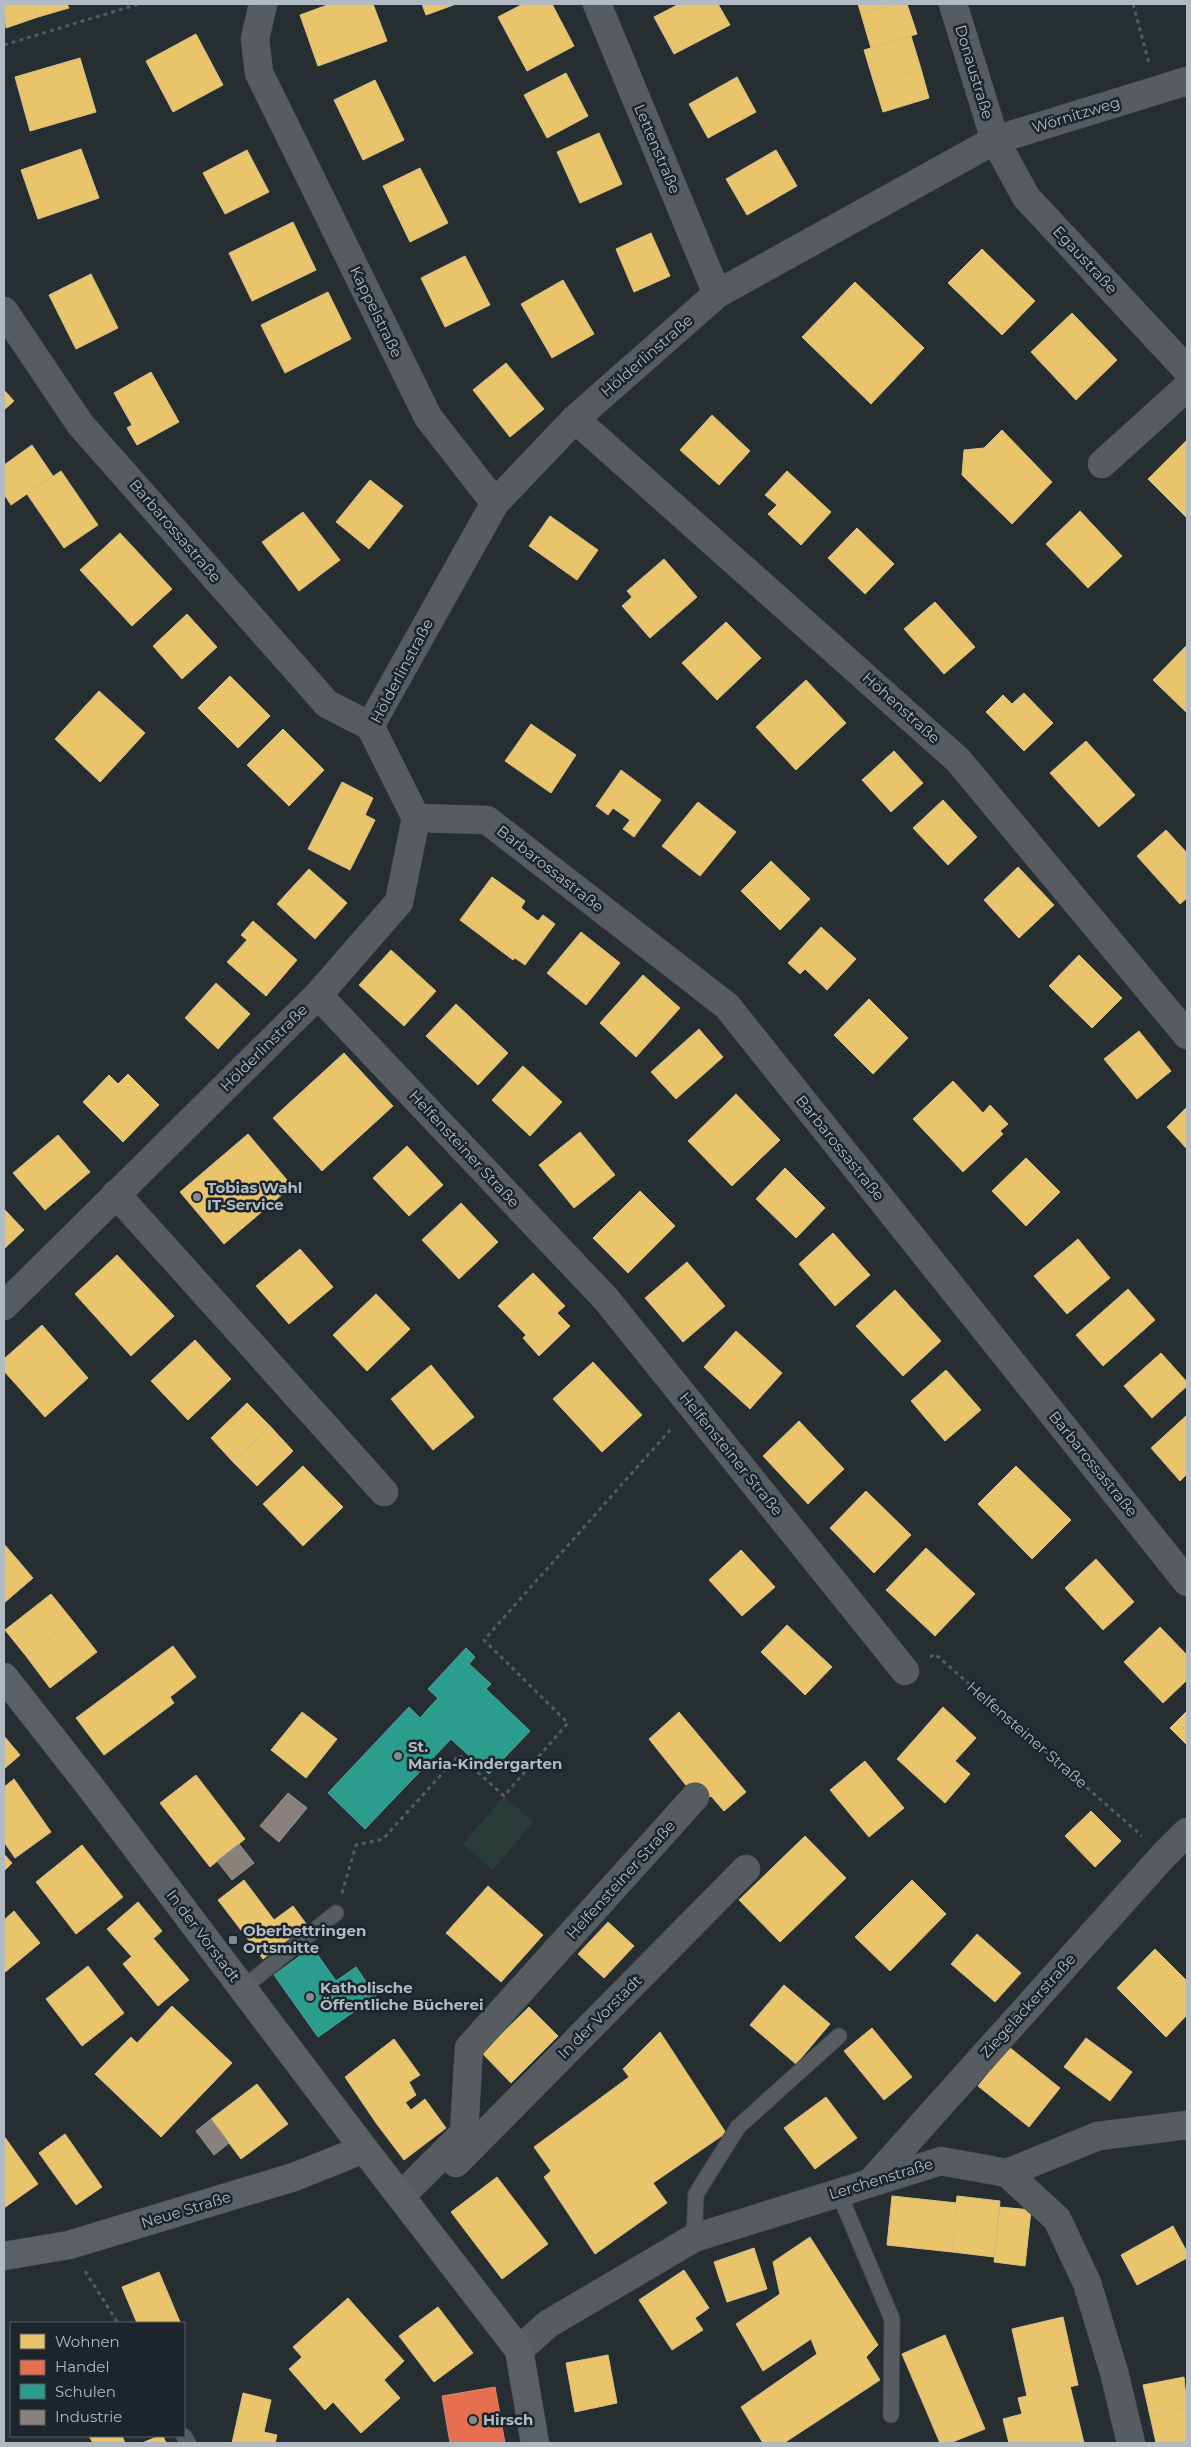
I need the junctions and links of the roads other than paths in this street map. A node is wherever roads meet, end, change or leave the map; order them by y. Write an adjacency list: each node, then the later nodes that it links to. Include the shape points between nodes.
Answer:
1 (263, 4): 12 (street, Kappelstraße, via 255,39 259,73 276,110 428,418)
2 (597, 4): 6 (street, Lettenstraße)
3 (953, 4): 5 (street, Donaustraße)
4 (1187, 81): 5 (street, Wörnitzweg)
5 (995, 140): 6 (street, Hölderlinstraße); 8 (street, Egaustraße, via 1026,197)
6 (717, 294): 10 (street, Hölderlinstraße)
7 (4, 311): 13 (street, Barbarossastraße, via 80,424 327,704)
8 (1187, 370)
9 (1187, 387): 11 (street)
10 (575, 420): 12 (street, Hölderlinstraße); 16 (street, Höhenstraße, via 958,760)
11 (1102, 464)
12 (495, 503): 13 (street, Hölderlinstraße)
13 (370, 726): 14 (street, Hölderlinstraße)
14 (416, 818): 15 (street, Hölderlinstraße, via 399,902); 20 (street, Barbarossastraße, via 487,820 727,1006)
15 (318, 995): 17 (street, Hölderlinstraße); 21 (street, Helfensteiner Straße, via 606,1299)
16 (1187, 1035)
17 (116, 1194): 18 (street, Hölderlinstraße); 19 (street)
18 (4, 1306)
19 (384, 1492)
20 (1187, 1582)
21 (905, 1671)
22 (4, 1677): 27 (street, In der Vorstadt)
23 (695, 1797): 34 (street, Helfensteiner Straße, via 470,2048 464,2133)
24 (1187, 1832): 32 (street, Ziegeläckerstraße)
25 (746, 1869): 34 (street, In der Vorstadt)
26 (336, 1913): 27 (lane)
27 (244, 1988): 30 (street, In der Vorstadt)
28 (839, 2036): 35 (lane, via 738,2127 696,2194)
29 (1187, 2124): 31 (street, via 1098,2136)
30 (364, 2149): 34 (street, In der Vorstadt); 36 (street, Neue Straße, via 294,2177 69,2245)
31 (1007, 2173): 32 (street, Lerchenstraße, via 941,2161); 40 (street, via 1057,2219 1087,2283)
32 (871, 2182): 33 (street, Lerchenstraße)
33 (838, 2192): 35 (street, Lerchenstraße); 38 (lane, via 892,2319)
34 (406, 2203): 37 (street, In der Vorstadt)
35 (694, 2238): 37 (street, Lerchenstraße, via 548,2324)
36 (4, 2256)
37 (519, 2350): 39 (street, In der Vorstadt)
38 (891, 2415)
39 (534, 2443)
40 (1131, 2443)

